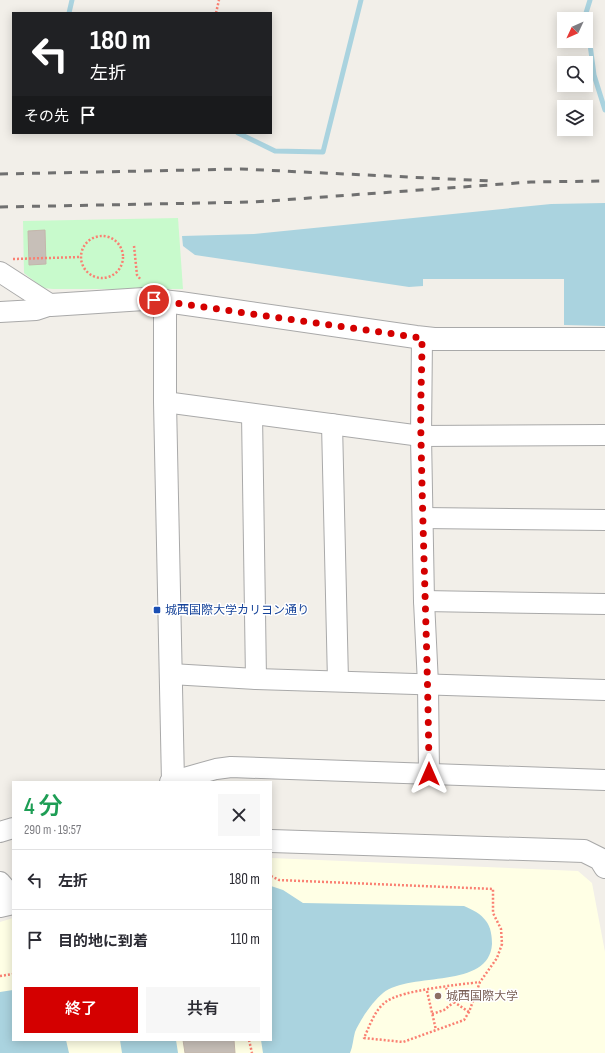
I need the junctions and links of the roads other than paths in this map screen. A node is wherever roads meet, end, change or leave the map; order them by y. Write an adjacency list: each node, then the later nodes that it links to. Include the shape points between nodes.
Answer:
1 (5, 266): 3 (street)
2 (165, 301): 3 (street, via 144,299); 5 (street); 7 (street)
3 (51, 305): 4 (street, via 36,310)
4 (0, 312)
5 (422, 338): 6 (street); 11 (street)
6 (605, 339)
7 (165, 402): 8 (street); 16 (street)
8 (252, 414): 9 (street); 17 (street)
9 (332, 424): 11 (street); 18 (street)
10 (605, 435): 11 (street)
11 (421, 436): 12 (street)
12 (423, 518): 13 (street); 14 (street)
13 (605, 520)
14 (424, 601): 15 (street); 19 (street)
15 (605, 604)
16 (171, 674): 17 (street); 23 (street)
17 (256, 679): 18 (street)
18 (338, 681): 19 (street)
19 (428, 684): 20 (street); 21 (street)
20 (605, 690)
21 (429, 774): 22 (street); 24 (street, via 231,767)
22 (605, 780)
23 (172, 781)
24 (175, 781)
25 (12, 828): 26 (street)
26 (0, 832)
27 (272, 841): 28 (street, via 584,850)
28 (603, 860)
29 (0, 882): 30 (street)
30 (12, 896)
31 (12, 903): 32 (street)
32 (0, 906)

